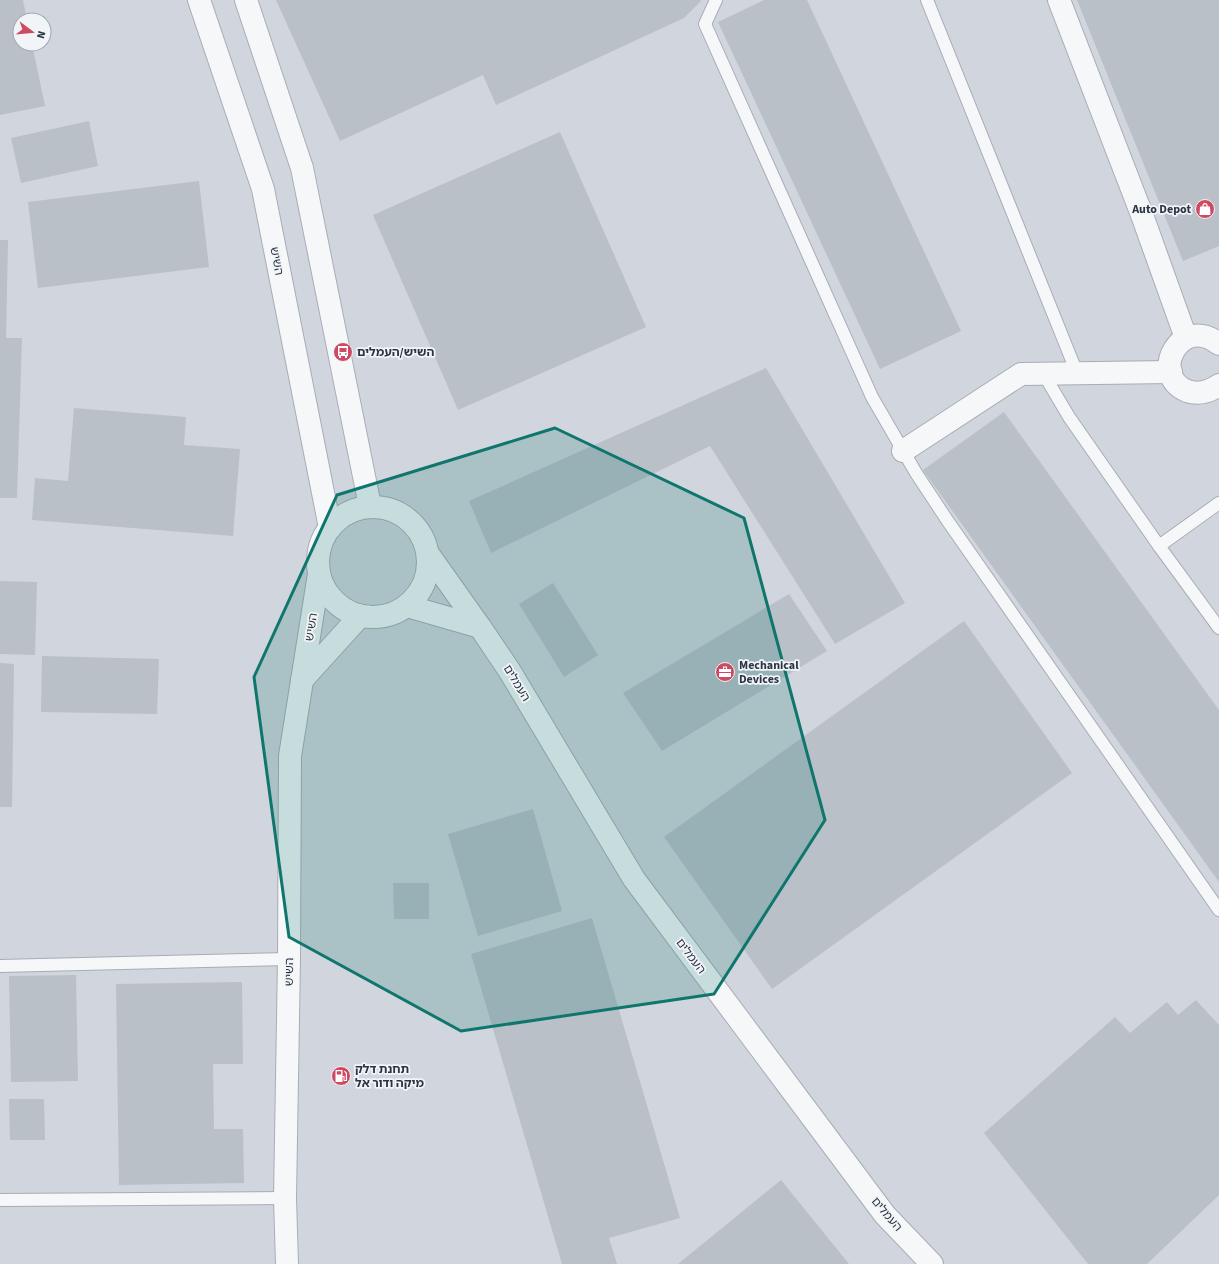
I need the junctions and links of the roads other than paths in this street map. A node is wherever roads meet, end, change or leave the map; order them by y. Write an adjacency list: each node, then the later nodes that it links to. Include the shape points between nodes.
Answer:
1 (199, 0): 15 (street, השיש, via 263,189)
2 (246, 0): 14 (street, via 302,168)
3 (716, 0): 12 (lane, via 705,24 872,397)
4 (927, 0): 10 (lane)
5 (1059, 0): 6 (street, via 1142,215)
6 (1186, 338): 7 (street, via 1194,335 1204,336); 8 (street, via 1173,350 1170,358)
7 (1219, 344)
8 (1171, 372): 10 (street); 11 (street, via 1176,383 1183,389 1192,393)
9 (1043, 373): 10 (street); 12 (street, via 1021,374); 16 (lane, via 1069,417)
10 (1077, 373)
11 (1216, 392)
12 (904, 450): 24 (lane, via 947,520)
13 (1219, 503): 16 (lane)
14 (370, 506): 15 (street, via 353,510 338,518); 17 (street, via 387,508 402,514 415,525 424,539)
15 (330, 528): 18 (street, via 319,548)
16 (1159, 546): 22 (lane)
17 (429, 555): 19 (street, via 425,581 412,603); 21 (street, העמלים)
18 (319, 574): 20 (street, via 329,597 343,610); 23 (street, השיש)
19 (406, 606): 20 (street, via 396,613 378,618); 21 (street)
20 (360, 616): 23 (street, השיש)
21 (480, 627): 30 (street, העמלים, via 513,677 634,879 885,1215)
22 (1219, 628)
23 (302, 680): 25 (street, השיש, via 290,756)
24 (1219, 910)
25 (289, 959): 26 (lane); 27 (street, השיש)
26 (0, 966)
27 (285, 1198): 28 (lane); 29 (street, השיש)
28 (0, 1200)
29 (287, 1264)
30 (932, 1264)

